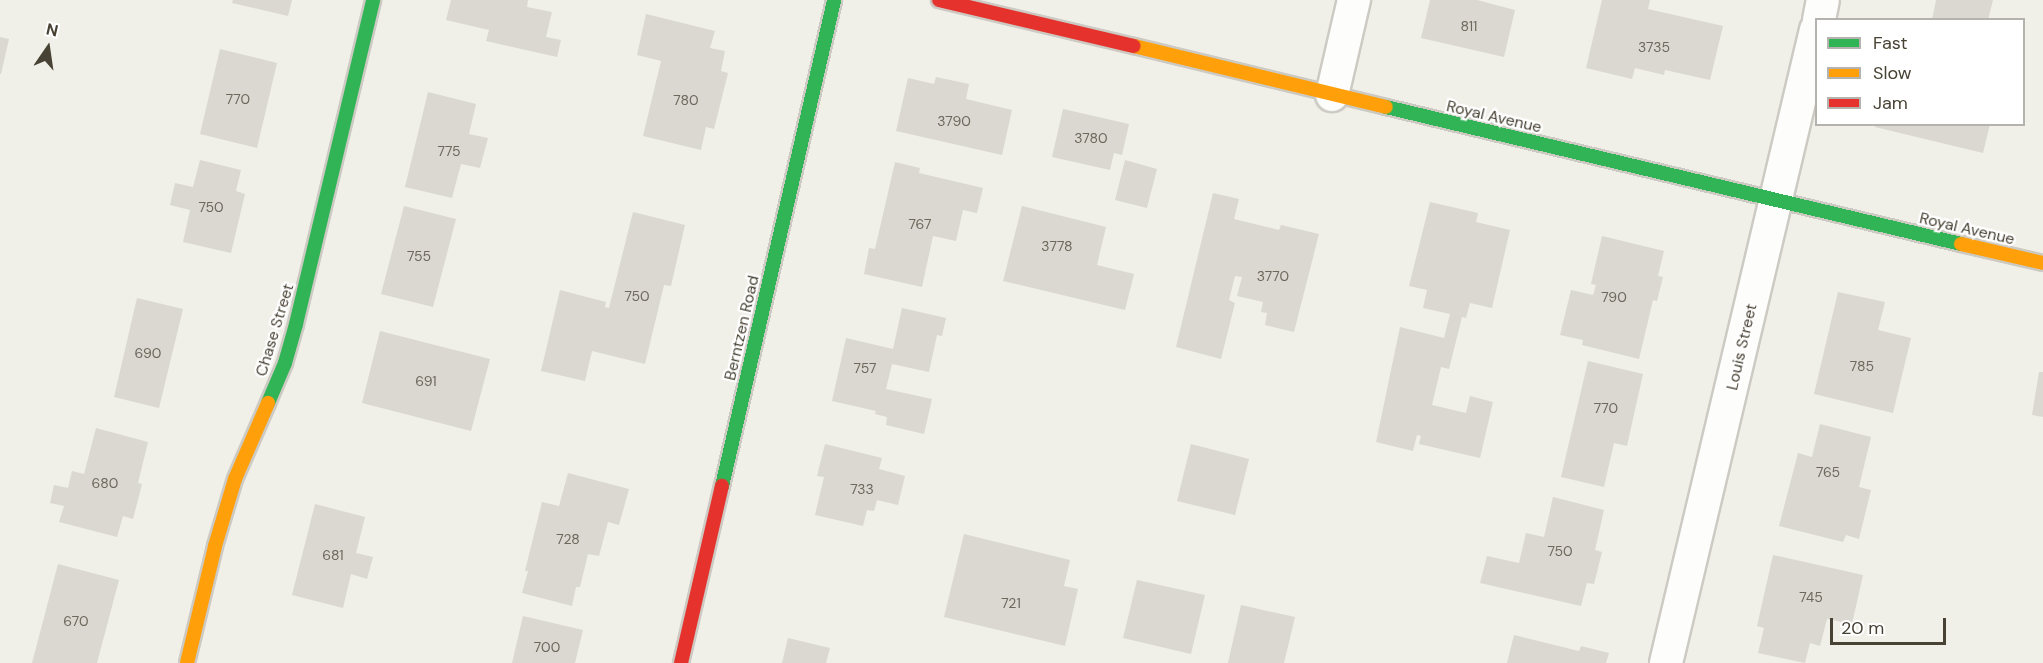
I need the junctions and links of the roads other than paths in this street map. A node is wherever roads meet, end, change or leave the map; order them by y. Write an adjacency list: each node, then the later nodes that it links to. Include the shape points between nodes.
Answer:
1 (374, 0): 11 (street, Chase Street, via 297,324 285,363 235,479)
2 (834, 0): 12 (street, Berntzen Road)
3 (939, 0): 8 (street, Royal Avenue)
4 (1354, 0): 8 (street)
5 (1824, 0): 6 (street)
6 (1820, 18)
7 (1815, 34): 9 (street, Louis Street)
8 (1332, 95): 9 (street, Royal Avenue)
9 (1777, 200): 10 (street, Royal Avenue); 13 (street, Louis Street)
10 (2043, 263)
11 (187, 663)
12 (681, 663)
13 (1666, 663)

